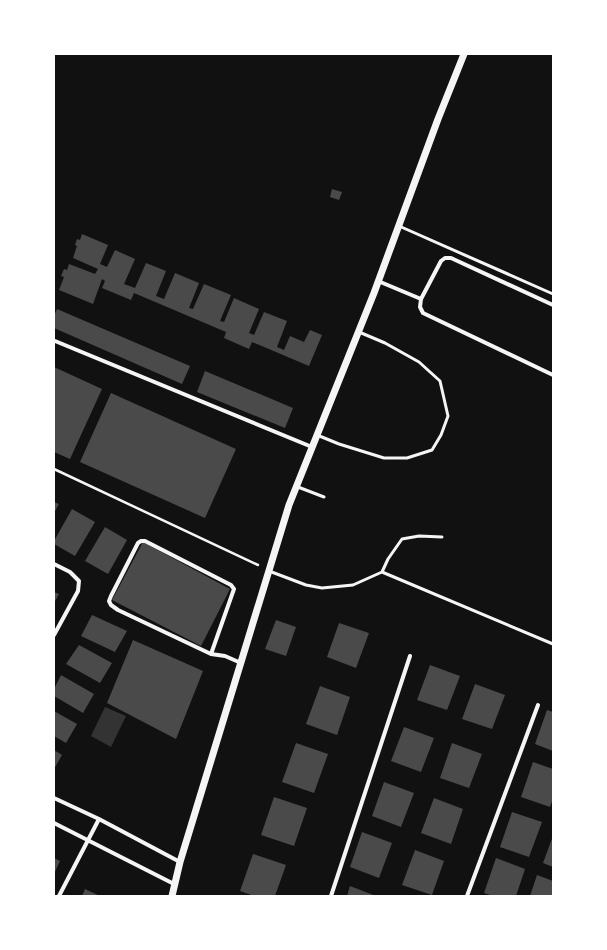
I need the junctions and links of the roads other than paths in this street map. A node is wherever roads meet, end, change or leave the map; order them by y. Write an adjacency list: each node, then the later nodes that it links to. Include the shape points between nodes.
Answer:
1 (464, 54): 2 (street)
2 (399, 226): 3 (street); 4 (lane)
3 (378, 281): 5 (street); 7 (street)
4 (553, 294)
5 (421, 299): 6 (street, via 441,261 451,258); 9 (street, via 420,307 423,313)
6 (553, 305)
7 (359, 332): 10 (street); 10 (lane, via 419,362 440,381 448,416 441,435 432,450 407,458 384,458)
8 (55, 340): 11 (street)
9 (553, 375)
10 (317, 435): 11 (street)
11 (312, 448): 12 (street)
12 (297, 487): 13 (lane); 16 (street)
13 (324, 497)
14 (442, 536): 17 (lane, via 402,539)
15 (54, 564): 18 (street, via 70,572 79,581 78,591)
16 (269, 571): 17 (lane, via 306,585 322,588 353,585); 22 (street)
17 (382, 572): 19 (lane)
18 (54, 635)
19 (553, 644)
20 (211, 654): 20 (street, via 112,605 111,596 141,541 231,585 234,589); 22 (street, via 225,656)
21 (410, 656): 32 (street)
22 (241, 663): 28 (street)
23 (538, 705): 33 (street)
24 (54, 798): 25 (street)
25 (99, 819): 27 (street); 28 (street)
26 (54, 823): 27 (street)
27 (87, 840): 29 (street); 30 (street)
28 (180, 862): 29 (street)
29 (174, 884): 31 (street)
30 (59, 896)
31 (172, 896)
32 (331, 896)
33 (467, 896)

